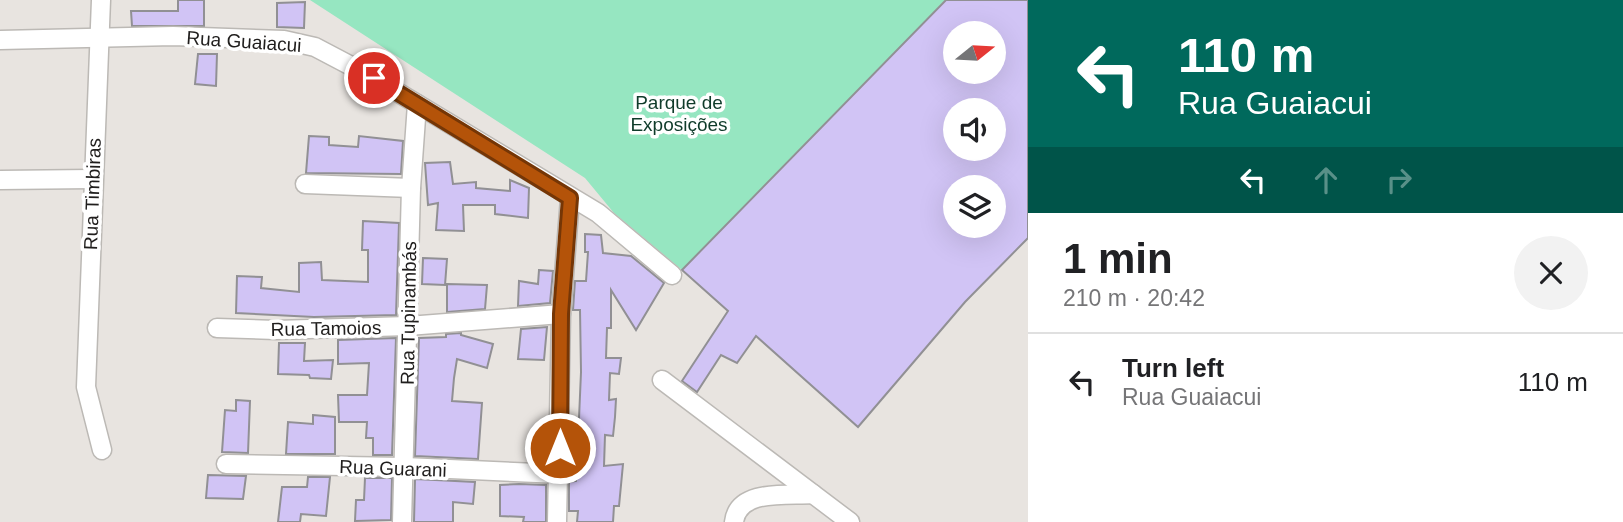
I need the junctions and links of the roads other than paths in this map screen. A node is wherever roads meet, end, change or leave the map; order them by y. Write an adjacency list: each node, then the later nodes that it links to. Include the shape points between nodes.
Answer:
1 (101, 0): 2 (street, Rua Timbiras)
2 (99, 37): 3 (street, Rua Guaiacui); 4 (street, Rua Guaiacui, via 284,40 338,58); 5 (street, Rua Timbiras)
3 (0, 40)
4 (417, 104): 8 (street, Rua Tupinambás); 9 (street, Rua Guaiacui)
5 (92, 179): 6 (street); 15 (street, Rua Timbiras, via 86,387)
6 (0, 180)
7 (305, 184): 8 (street)
8 (411, 188): 12 (street, Rua Tupinambás)
9 (570, 198): 10 (street, Rua Guaiacui, via 598,213); 11 (street)
10 (672, 275)
11 (561, 314): 12 (street, Rua Tamoios); 18 (street)
12 (408, 326): 13 (street, Rua Tamoios); 17 (street, Rua Tupinambás)
13 (217, 328)
14 (662, 380): 19 (street)
15 (102, 450)
16 (226, 464): 17 (street, Rua Guarani)
17 (405, 467): 18 (street, Rua Guarani); 20 (street, Rua Tupinambás)
18 (559, 474): 21 (street)
19 (813, 494): 22 (street, via 758,497 746,502); 23 (street)
20 (402, 522)
21 (557, 522)
22 (734, 522)
23 (850, 522)

